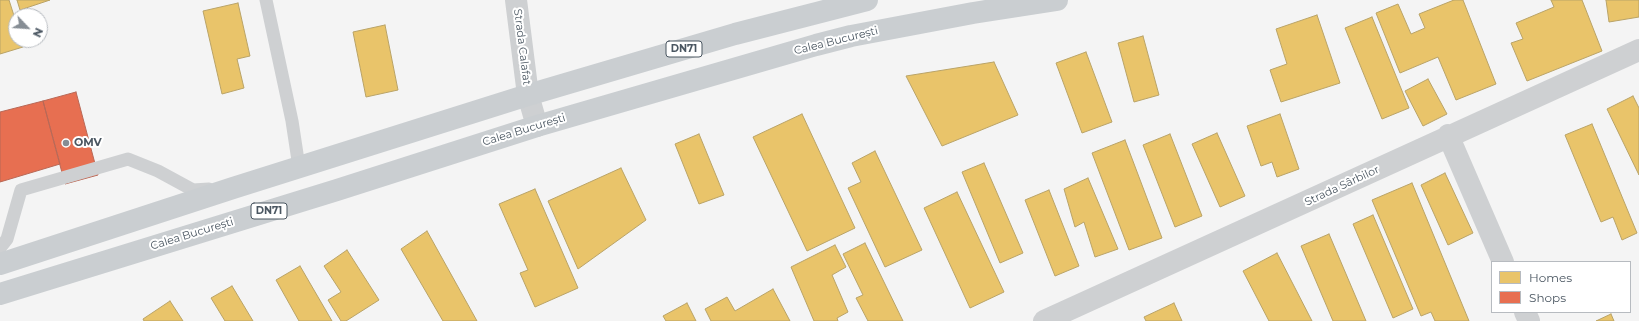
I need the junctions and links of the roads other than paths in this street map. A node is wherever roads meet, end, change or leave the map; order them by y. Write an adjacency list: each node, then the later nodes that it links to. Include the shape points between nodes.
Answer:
1 (266, 0): 11 (lane, via 292,121)
2 (516, 0): 8 (street, Strada Calafat)
3 (867, 0): 5 (main road, DN71)
4 (1057, 0): 6 (main road, Calea București / DN71)
5 (842, 3): 6 (main road); 8 (main road, DN71)
6 (851, 36): 9 (main road, Calea București / DN71)
7 (1639, 50): 10 (street, Strada Sârbilor)
8 (528, 95): 9 (street, Strada Calafat); 11 (main road, DN71)
9 (536, 126): 16 (main road, Calea București / DN71)
10 (1448, 135): 14 (street); 17 (street, Strada Sârbilor)
11 (299, 167): 12 (main road, DN71)
12 (233, 188): 13 (lane, via 194,190 128,159 21,190 7,239); 15 (main road, DN71)
13 (0, 248)
14 (1503, 261)
15 (0, 264)
16 (0, 294)
17 (1044, 321)

